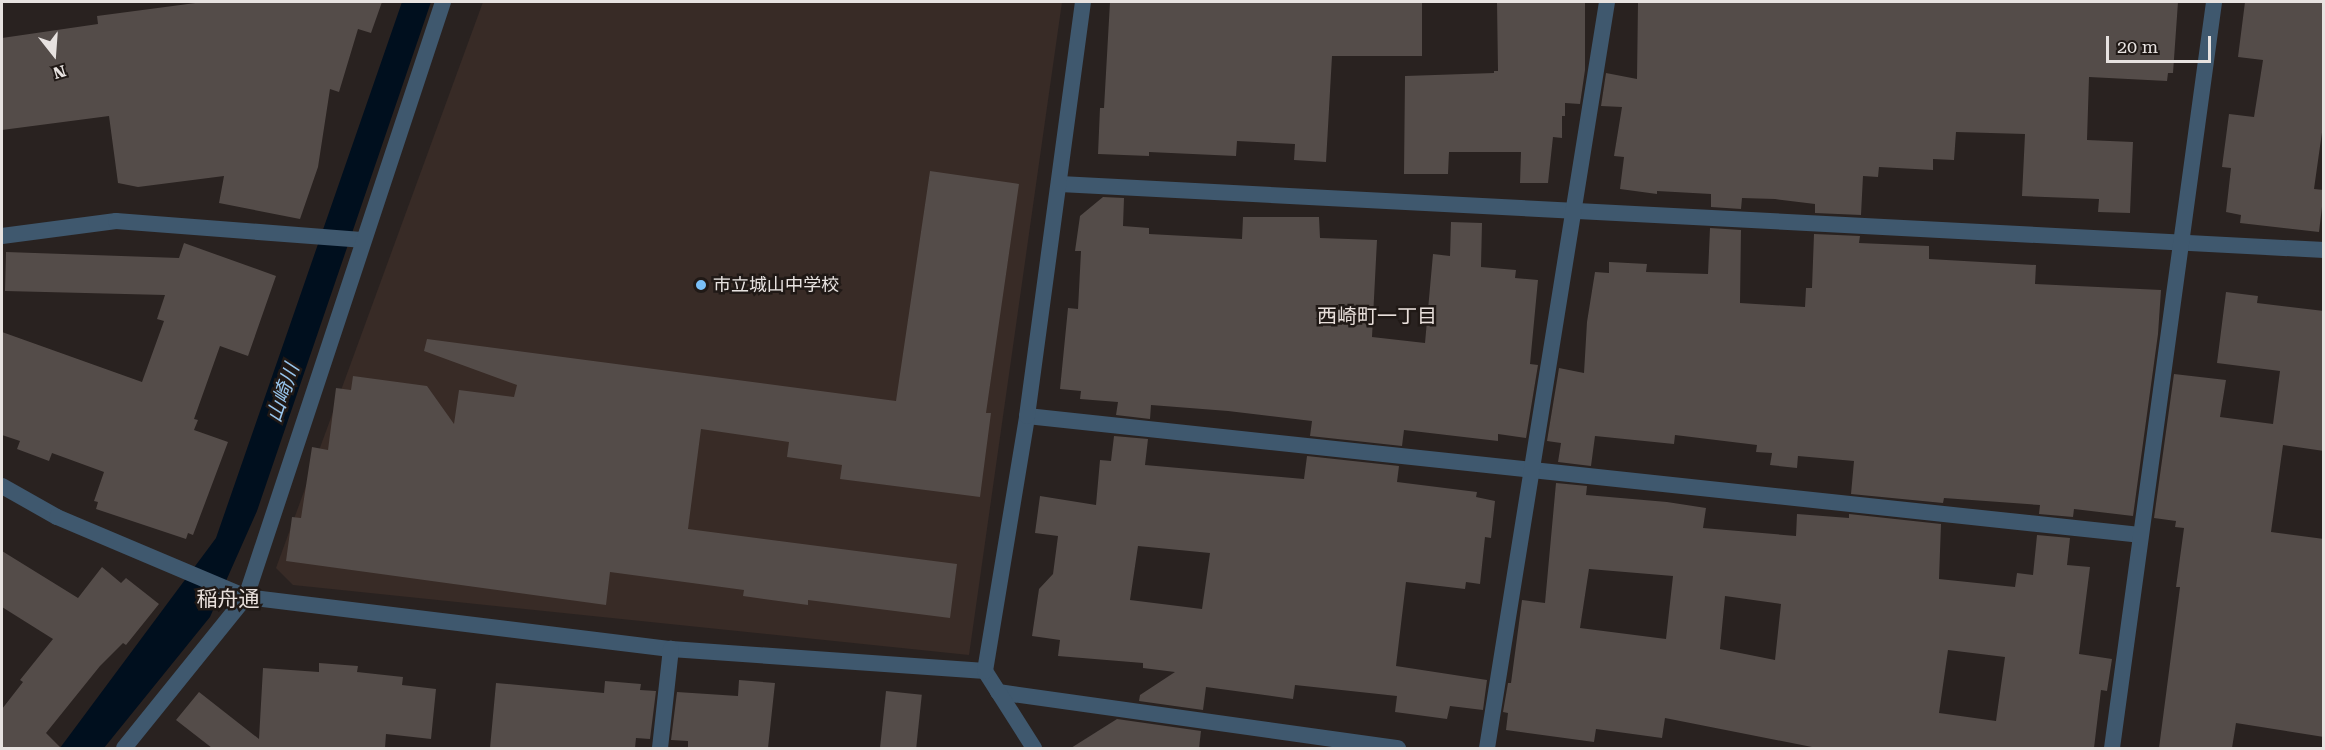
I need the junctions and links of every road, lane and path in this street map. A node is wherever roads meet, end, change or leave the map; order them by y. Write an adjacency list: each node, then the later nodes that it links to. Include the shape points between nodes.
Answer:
1 (443, 2): 8 (street)
2 (1083, 2): 5 (street)
3 (1606, 2): 6 (street)
4 (2214, 2): 9 (street)
5 (1060, 184): 6 (street); 11 (street)
6 (1573, 211): 9 (street); 12 (street)
7 (2, 236): 8 (street, via 116,220)
8 (360, 240): 15 (street)
9 (2181, 243): 10 (street); 14 (street)
10 (2324, 250)
11 (1027, 416): 12 (street); 17 (street)
12 (1532, 469): 14 (street); 23 (street)
13 (2, 486): 15 (street, via 57,517)
14 (2140, 535): 24 (street)
15 (244, 596): 16 (street); 19 (street)
16 (671, 649): 17 (street); 20 (street)
17 (985, 671): 18 (street)
18 (998, 692): 21 (street); 22 (street)
19 (124, 748)
20 (660, 748)
21 (1034, 748)
22 (1398, 748)
23 (1487, 748)
24 (2112, 748)

